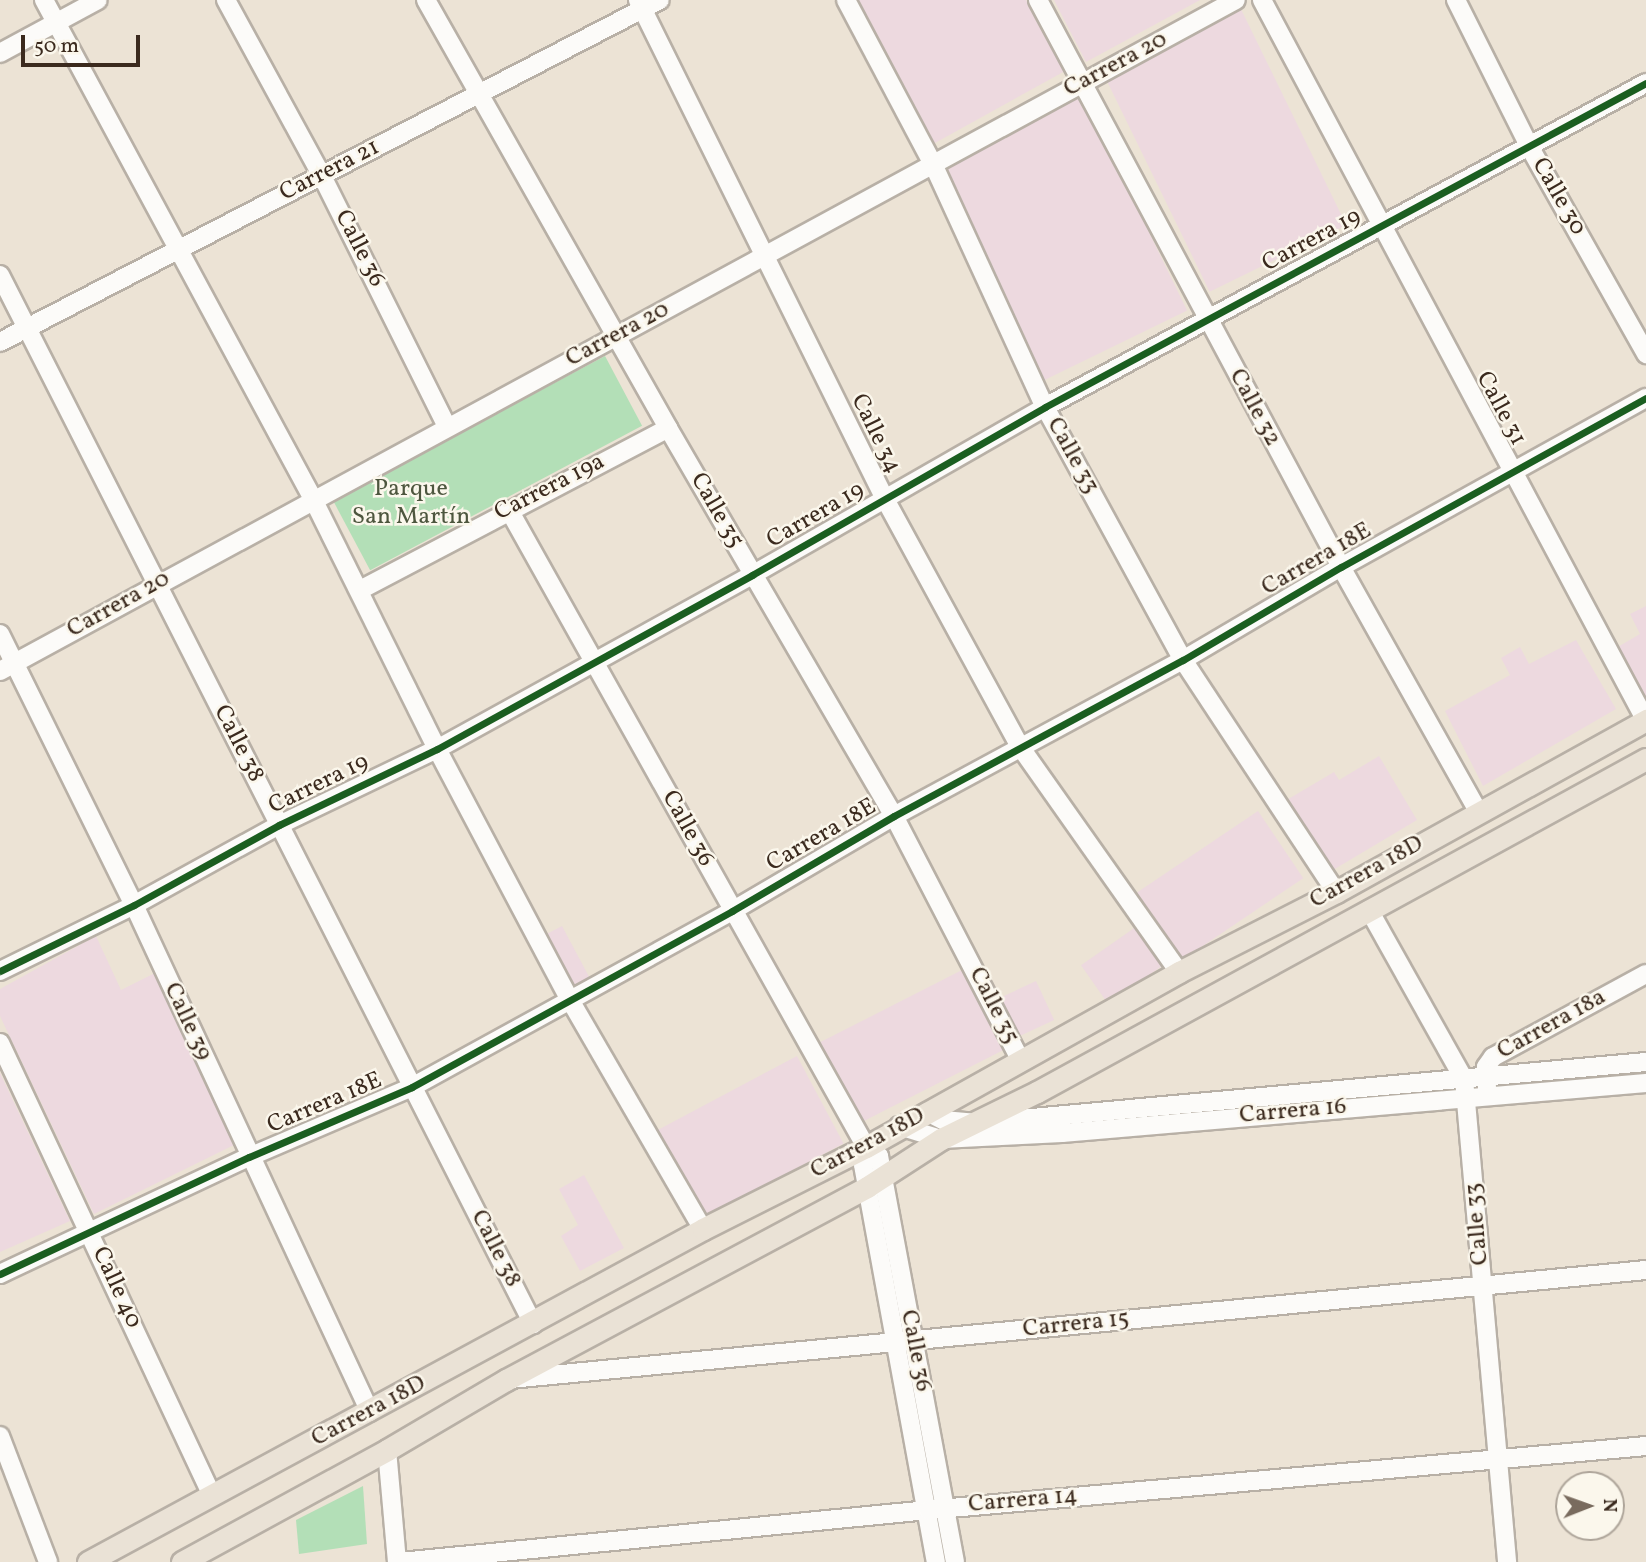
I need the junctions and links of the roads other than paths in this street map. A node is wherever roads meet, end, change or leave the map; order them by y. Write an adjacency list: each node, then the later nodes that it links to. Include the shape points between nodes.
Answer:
1 (44, 0): 12 (street)
2 (98, 0): 12 (street)
3 (226, 0): 19 (street, Calle 36)
4 (426, 0): 16 (street, Calle 35)
5 (660, 0): 11 (street, Carrera 21)
6 (846, 0): 18 (street, Calle 33)
7 (1038, 0): 15 (street, Calle 32)
8 (1236, 0): 15 (street, Carrera 20)
9 (1262, 0): 20 (street, Calle 31)
10 (1456, 0): 17 (street, Calle 30)
11 (640, 5): 16 (street, Carrera 21); 22 (street, Calle 34)
12 (57, 22): 13 (street); 21 (street)
13 (0, 53)
14 (1646, 83): 17 (street, Carrera 19)
15 (1081, 84): 18 (street, Carrera 20); 24 (street, Calle 32)
16 (480, 94): 19 (street, Carrera 21); 26 (street, Calle 35)
17 (1530, 146): 20 (street, Carrera 19); 28 (street, Calle 30)
18 (933, 164): 22 (street, Carrera 20); 30 (street, Calle 33)
19 (322, 176): 21 (street, Carrera 21); 31 (street, Calle 36)
20 (1380, 226): 24 (street, Carrera 19); 33 (street, Calle 31)
21 (178, 248): 25 (street, Carrera 21); 34 (street)
22 (764, 255): 26 (street, Carrera 20); 35 (street, Calle 34)
23 (0, 275): 25 (street, Calle 38)
24 (1206, 320): 30 (street, Carrera 19); 37 (street, Calle 32)
25 (27, 329): 27 (street, Carrera 21); 39 (street, Calle 38)
26 (616, 335): 31 (street, Carrera 20); 32 (street, Calle 35)
27 (0, 342)
28 (1646, 354)
29 (1646, 398): 33 (street, Carrera 18E)
30 (1045, 407): 35 (street, Carrera 19); 42 (street, Calle 33)
31 (447, 426): 34 (street, Carrera 20)
32 (668, 428): 36 (street, Carrera 19a); 38 (street, Calle 35)
33 (1513, 472): 37 (street, Carrera 18E); 45 (street, Calle 31)
34 (313, 499): 39 (street, Carrera 20); 40 (street)
35 (885, 499): 38 (street, Carrera 19); 46 (street, Calle 34)
36 (509, 510): 40 (street, Carrera 19a); 43 (street, Calle 36)
37 (1340, 568): 42 (street, Carrera 18E); 49 (street, Calle 32)
38 (752, 575): 43 (street, Carrera 19); 50 (street, Calle 35)
39 (157, 584): 44 (street, Carrera 20); 51 (street, Calle 38)
40 (360, 590): 47 (street)
41 (0, 634): 44 (street, Calle 39)
42 (1183, 660): 46 (street, Carrera 18E); 52 (street, Calle 33)
43 (594, 663): 47 (street, Carrera 19); 54 (street, Calle 36)
44 (8, 667): 53 (street, Calle 39)
45 (1646, 720): 49 (main road, Carrera 18D)
46 (1021, 748): 50 (street, Carrera 18E); 57 (street, Calle 34)
47 (437, 749): 51 (street, Carrera 19); 59 (street)
48 (1646, 759): 55 (main road, Carrera 18D)
49 (1478, 811): 52 (main road, Carrera 18D)
50 (894, 816): 54 (street, Carrera 18E); 61 (street, Calle 35)
51 (279, 825): 53 (street, Carrera 19); 65 (street, Calle 38)
52 (1336, 892): 57 (main road, Carrera 18D)
53 (134, 905): 56 (street, Carrera 19); 72 (street, Calle 39)
54 (732, 911): 59 (street, Carrera 18E); 71 (street, Calle 36)
55 (1369, 911): 66 (street, Calle 33); 68 (main road, Carrera 18D)
56 (0, 971)
57 (1179, 972): 61 (main road, Carrera 18D)
58 (1646, 974): 64 (street, Carrera 18a, via 1493,1056 1486,1067)
59 (570, 1000): 65 (street, Carrera 18E); 74 (street)
60 (0, 1043): 75 (street, Calle 40)
61 (1021, 1061): 67 (main road, Carrera 18D)
62 (1646, 1062): 64 (street, Carrera 16)
63 (1646, 1083): 64 (street, Carrera 16)
64 (1487, 1086): 66 (street, Carrera 16)
65 (412, 1087): 72 (street, Carrera 18E); 79 (street, Calle 38)
66 (1465, 1087): 68 (street, Carrera 16); 70 (street, Carrera 16, via 1062,1133); 78 (street, Calle 33)
67 (927, 1112): 68 (street, Carrera 16, via 953,1122); 69 (main road, Carrera 18D)
68 (977, 1124): 70 (main road, Carrera 18D)
69 (899, 1126): 70 (street); 71 (main road, Carrera 18D)
70 (941, 1139): 73 (main road, Carrera 18D)
71 (866, 1147): 73 (street, Calle 36, via 863,1165); 74 (main road, Carrera 18D)
72 (249, 1157): 75 (street, Carrera 18E); 82 (street, Calle 39)
73 (875, 1182): 80 (street, Calle 36); 81 (main road, Carrera 18D)
74 (704, 1230): 79 (main road, Carrera 18D)
75 (89, 1231): 77 (street, Carrera 18E); 87 (street, Calle 40)
76 (1646, 1269): 78 (street, Carrera 15)
77 (0, 1274)
78 (1484, 1285): 80 (street, Carrera 15); 86 (street, Calle 33)
79 (533, 1324): 82 (main road, Carrera 18D)
80 (904, 1341): 81 (street, Carrera 15); 88 (street, Calle 36)
81 (506, 1380): 85 (main road, Carrera 18D)
82 (370, 1412): 87 (main road, Carrera 18D)
83 (0, 1436): 89 (street)
84 (1646, 1446): 86 (street, Carrera 14)
85 (387, 1450): 91 (main road, Carrera 18D); 92 (street)
86 (1498, 1458): 88 (street, Carrera 14); 95 (street, Calle 33)
87 (212, 1495): 90 (main road, Carrera 18D)
88 (936, 1509): 92 (street, Carrera 14); 93 (street, Calle 36); 94 (street, Calle 36)
89 (48, 1562)
90 (88, 1562)
91 (182, 1562)
92 (399, 1562)
93 (936, 1562)
94 (955, 1562)
95 (1507, 1562)

